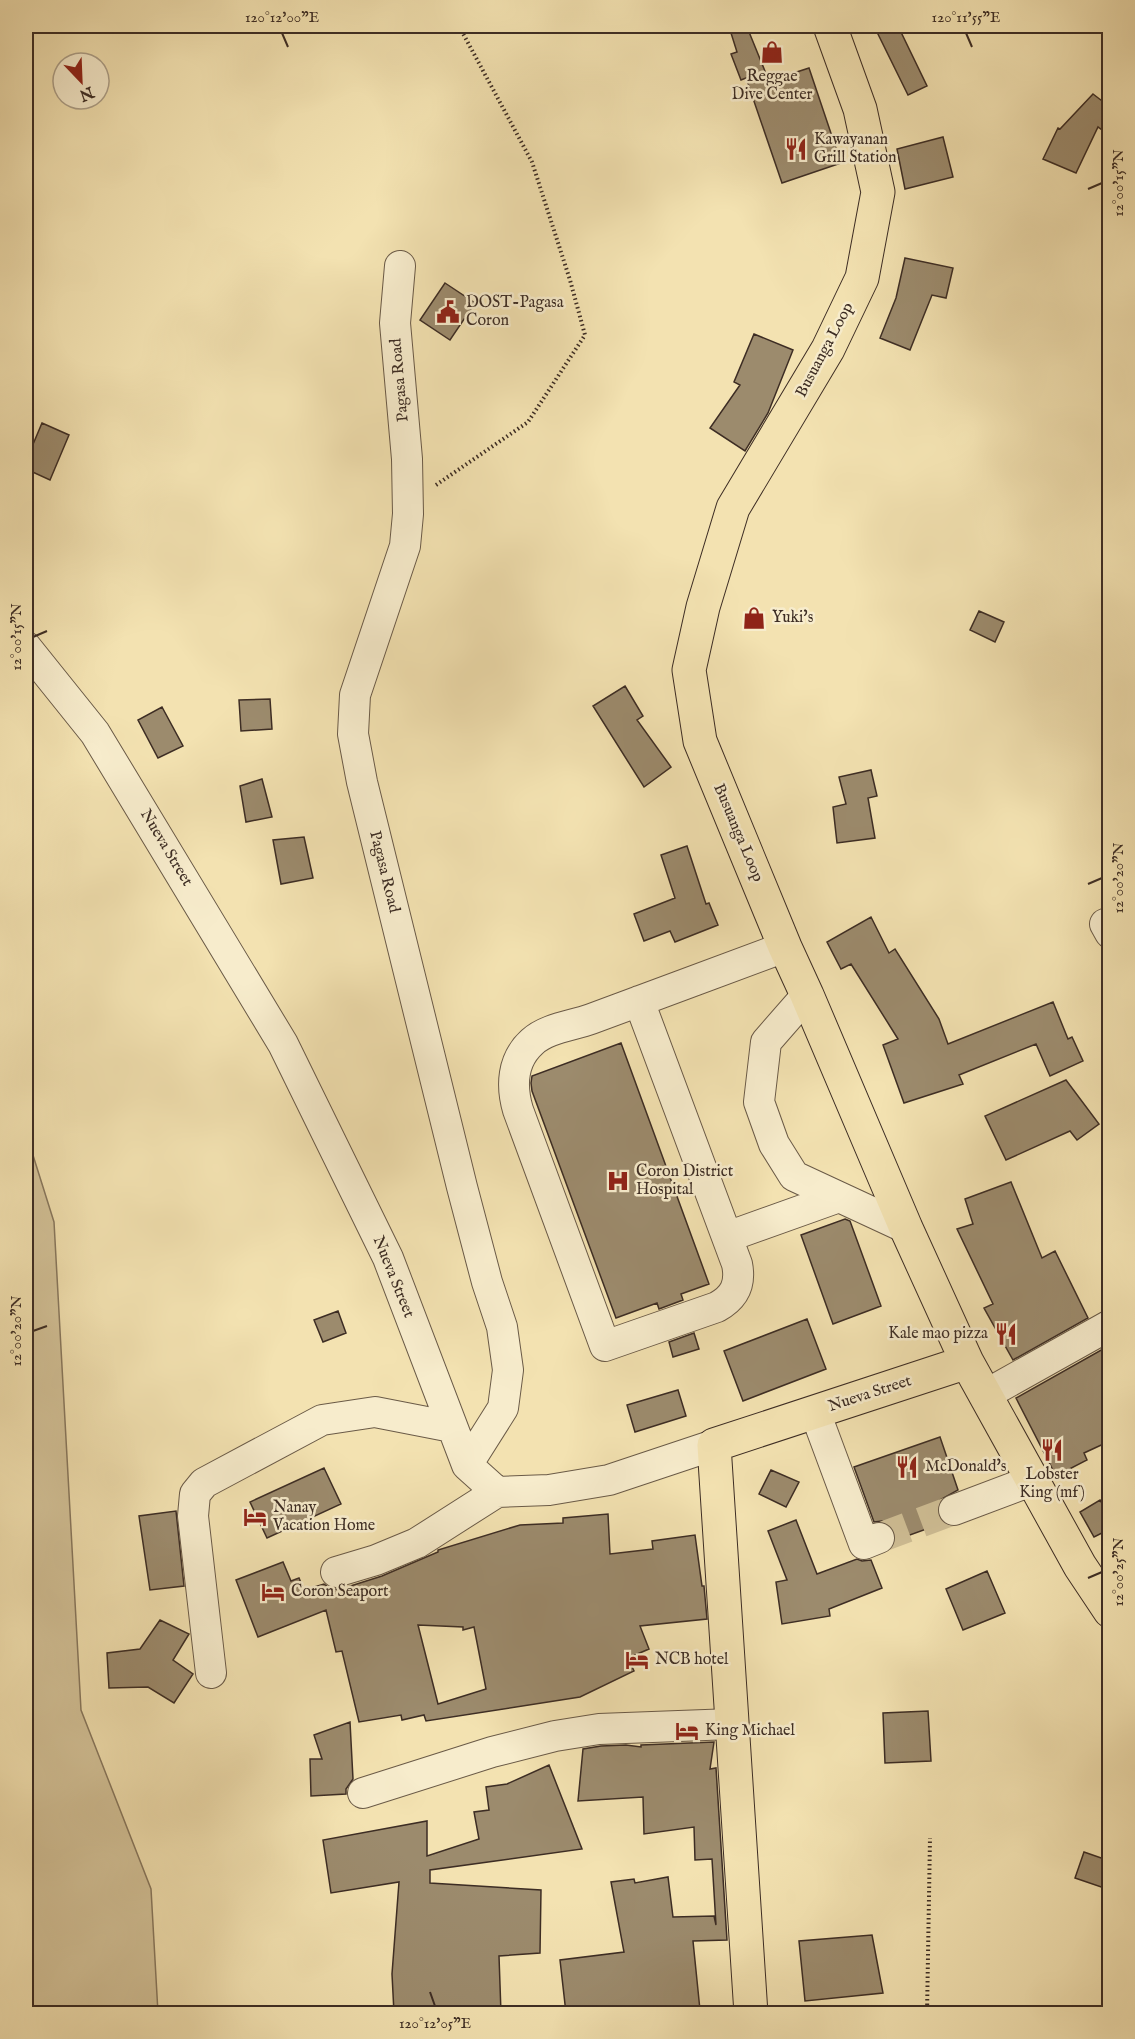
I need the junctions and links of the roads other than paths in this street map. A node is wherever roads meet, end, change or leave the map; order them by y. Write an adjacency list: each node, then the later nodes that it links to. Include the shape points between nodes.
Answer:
1 (830, 26): 6 (main road, Busuanga Loop, via 860,109 878,192 862,278 828,349 734,508 703,607 689,670 700,741)
2 (400, 266): 18 (street, Pagasa Road, via 395,322 407,459 405,546 356,695 353,734 462,1188 502,1328 508,1370 503,1408)
3 (26, 646): 16 (street, Nueva Street, via 95,733 283,1044 388,1258)
4 (1110, 922): 5 (street, via 1105,924)
5 (1110, 933)
6 (785, 946): 7 (main road, Busuanga Loop); 8 (street)
7 (807, 995): 9 (street, via 766,1042 759,1102 774,1144 794,1176); 10 (main road, Busuanga Loop)
8 (639, 1001): 11 (street); 11 (street, via 543,1034 522,1055 513,1082 518,1110 605,1346 726,1302 734,1294 739,1274)
9 (839, 1197): 10 (street); 11 (street)
10 (906, 1228): 13 (main road, Busuanga Loop)
11 (727, 1237)
12 (1110, 1325): 14 (street)
13 (967, 1362): 14 (main road, Busuanga Loop); 15 (main road, Nueva Street)
14 (985, 1395): 19 (main road, Busuanga Loop)
15 (815, 1412): 17 (main road, Nueva Street); 22 (street, via 864,1544)
16 (452, 1427): 18 (street, Nueva Street); 25 (street, via 375,1412 322,1420 204,1483 195,1494 193,1516)
17 (714, 1445): 20 (street, Nueva Street, via 609,1480 549,1490); 26 (main road)
18 (467, 1465): 20 (street, Nueva Street)
19 (1031, 1481): 21 (street); 24 (main road, Busuanga Loop)
20 (497, 1492): 23 (street, via 417,1543)
21 (954, 1510)
22 (879, 1538)
23 (336, 1572)
24 (1110, 1611)
25 (211, 1673)
26 (732, 1724): 27 (street, via 599,1728 555,1736); 28 (main road)
27 (363, 1793)
28 (751, 2013)

